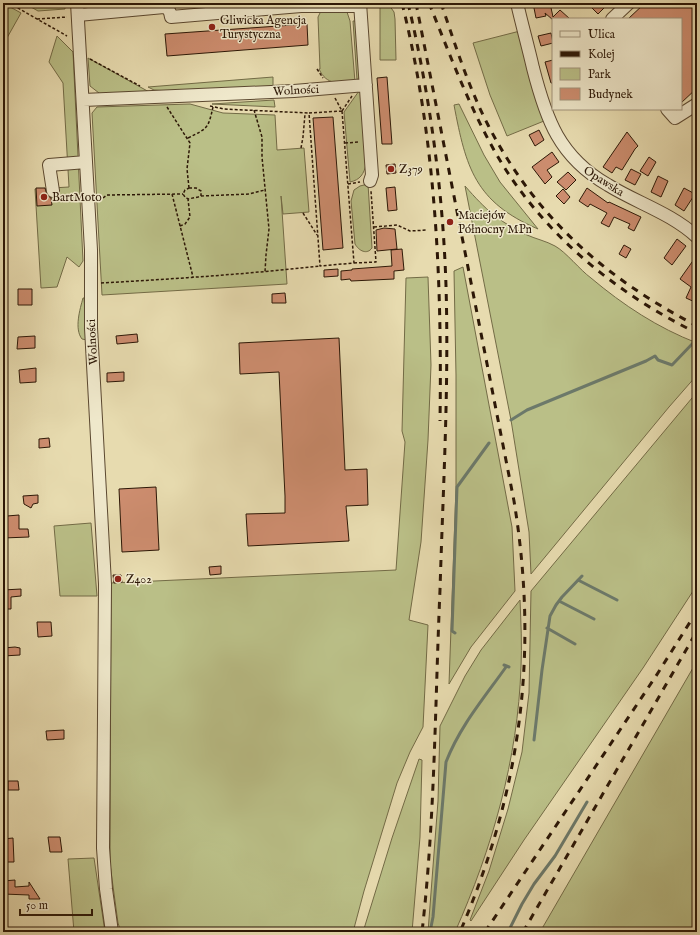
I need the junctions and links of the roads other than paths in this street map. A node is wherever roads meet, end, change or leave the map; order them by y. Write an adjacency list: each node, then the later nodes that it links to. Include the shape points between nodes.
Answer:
1 (517, 3): 13 (street, Opawska, via 545,110 556,135 567,150 601,181 667,216)
2 (629, 3): 5 (street)
3 (360, 4): 4 (street, via 301,6 171,17 168,8 164,7); 6 (street)
4 (78, 11): 7 (street, Wolności)
5 (613, 18)
6 (361, 86): 7 (street, Wolności); 11 (street, via 370,142)
7 (83, 100): 10 (street, Wolności)
8 (697, 104): 9 (street, via 675,118)
9 (668, 110)
10 (86, 162): 12 (street, via 49,165); 14 (street, Wolności, via 91,250 91,328 105,584 104,848)
11 (370, 181)
12 (54, 190)
13 (697, 237)
14 (112, 932)

